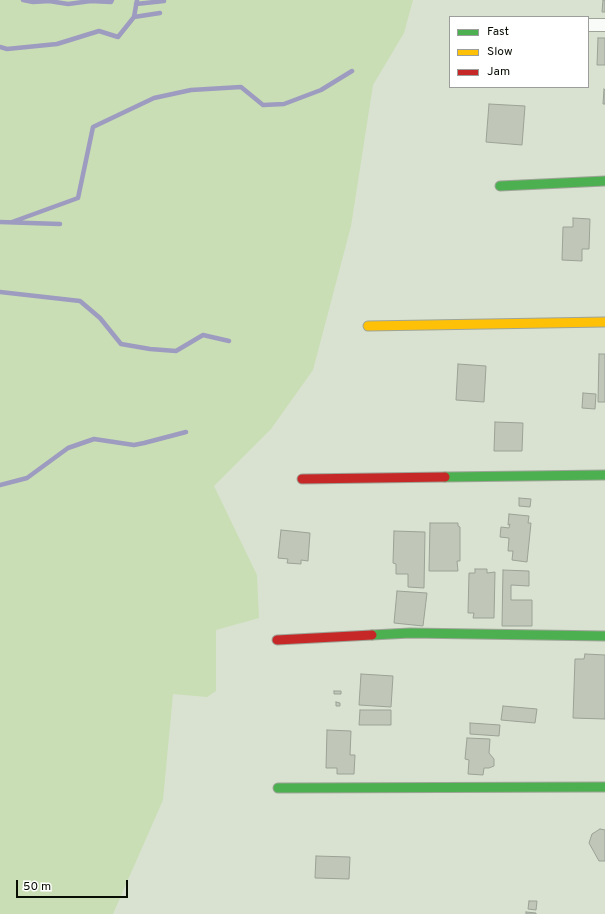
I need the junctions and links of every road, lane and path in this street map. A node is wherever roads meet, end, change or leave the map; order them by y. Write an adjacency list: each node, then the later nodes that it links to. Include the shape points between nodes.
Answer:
1 (589, 25): 2 (street)
2 (605, 25)
3 (605, 181): 4 (street)
4 (500, 186)
5 (605, 322): 6 (street)
6 (368, 326)
7 (605, 475): 8 (street)
8 (302, 479)
9 (605, 636): 10 (street, via 410,633)
10 (277, 640)
11 (605, 787): 12 (street)
12 (278, 788)

